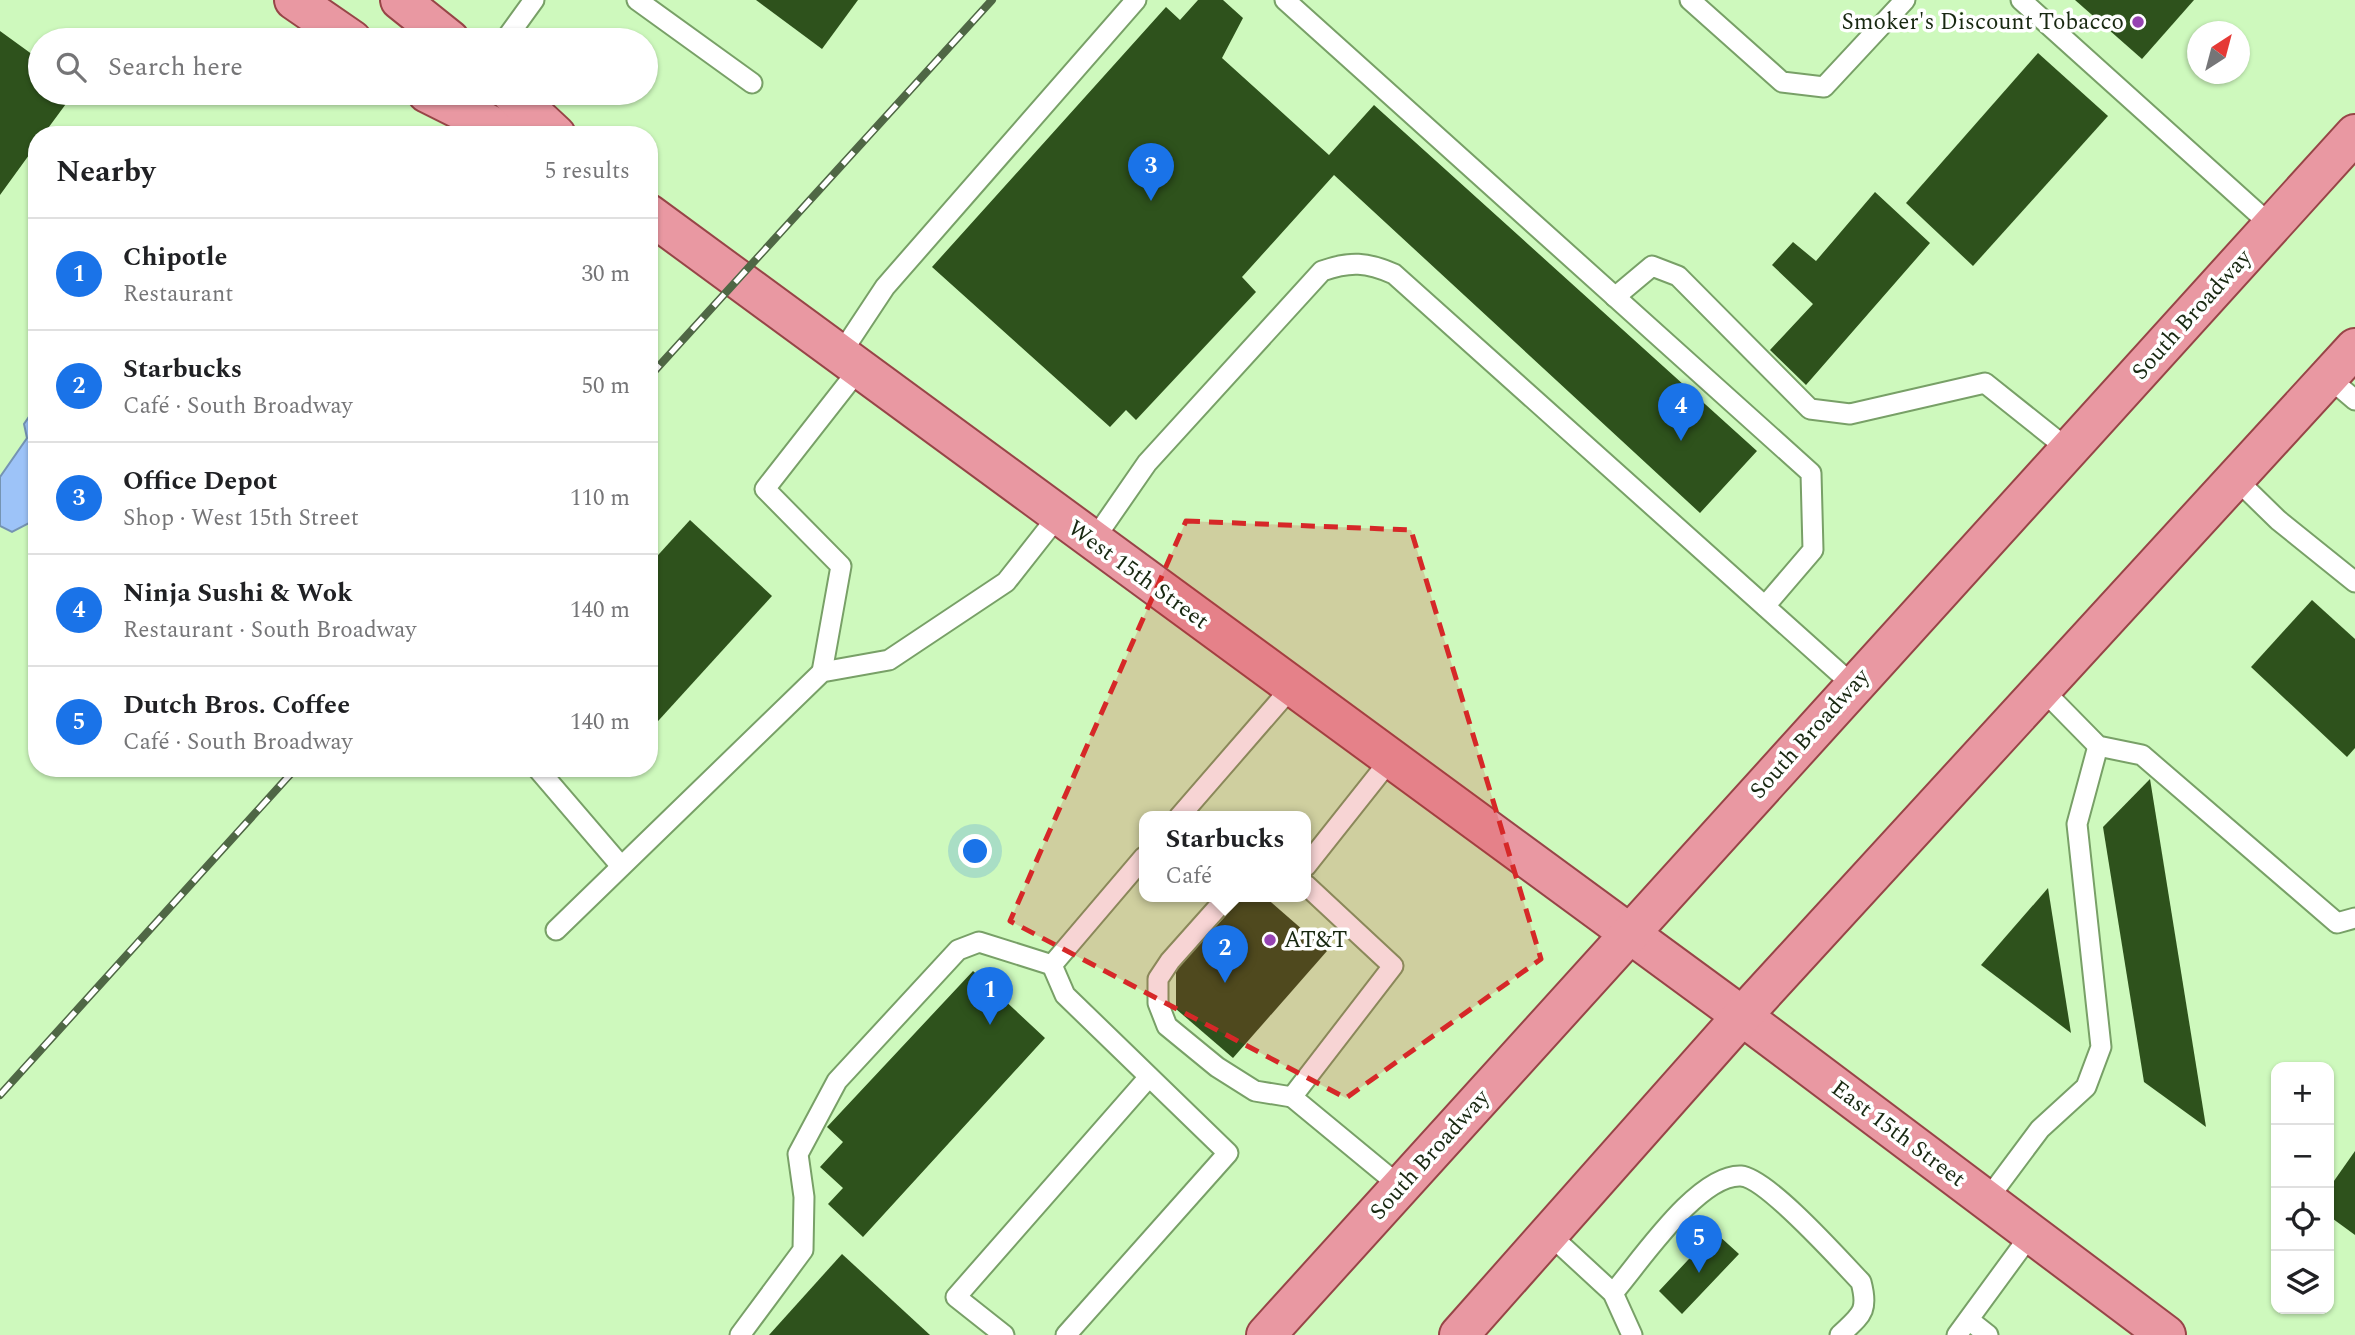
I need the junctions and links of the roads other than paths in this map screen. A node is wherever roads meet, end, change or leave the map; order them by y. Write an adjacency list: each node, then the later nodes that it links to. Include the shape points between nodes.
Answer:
1 (294, 0): 10 (main road)
2 (400, 0): 11 (main road)
3 (534, 0): 12 (lane)
4 (637, 0): 13 (lane)
5 (1136, 0): 23 (lane, via 885,287)
6 (1285, 0): 21 (lane)
7 (1690, 0): 8 (lane, via 1782,82 1824,88)
8 (1905, 0)
9 (2021, 0): 20 (lane)
10 (335, 28)
11 (435, 28)
12 (514, 28)
13 (752, 83)
14 (451, 105): 16 (main road)
15 (524, 105): 17 (main road)
16 (493, 126)
17 (546, 126)
18 (2355, 134): 20 (main road, South Broadway)
19 (658, 221): 23 (main road, West 15th Street)
20 (2273, 227): 25 (main road, South Broadway)
21 (1615, 297): 25 (lane, via 1652,266 1678,276 1810,409 1850,414 1985,383); 30 (lane, via 1811,473 1812,550)
22 (2355, 348): 24 (main road)
23 (849, 362): 27 (main road, West 15th Street); 31 (lane, via 765,489 841,566)
24 (2342, 389): 26 (main road)
25 (2069, 450): 32 (main road, South Broadway)
26 (2235, 478): 29 (lane, via 2278,520); 34 (main road)
27 (1058, 516): 28 (main road, West 15th Street); 31 (lane, via 1006,582 920,639 888,660)
28 (1093, 541): 30 (lane, via 1147,463 1322,271 1346,262 1370,264 1394,274); 33 (main road, West 15th Street)
29 (2355, 582)
30 (1765, 607): 32 (lane)
31 (822, 672): 41 (lane)
32 (1854, 686): 46 (main road, South Broadway)
33 (1291, 688): 36 (main road, West 15th Street); 38 (lane)
34 (2042, 689): 35 (lane); 48 (main road)
35 (2098, 746): 44 (lane, via 2142,755 2337,923); 52 (lane, via 2077,824 2101,1047 2086,1087 2040,1129)
36 (1390, 760): 39 (lane); 46 (main road, West 15th Street)
37 (545, 777): 41 (lane)
38 (1184, 811)
39 (1311, 860)
40 (1139, 863): 47 (lane)
41 (621, 866): 45 (lane)
42 (1311, 891): 50 (lane, via 1393,966)
43 (1223, 902): 50 (lane, via 1158,979 1158,1003 1167,1026 1217,1067 1255,1091)
44 (2355, 918)
45 (556, 930)
46 (1629, 934): 48 (main road, East 15th Street); 51 (main road, South Broadway)
47 (1052, 965): 49 (lane, via 1065,995); 57 (lane, via 979,942 958,950 837,1081 798,1154 804,1197 803,1250)
48 (1742, 1016): 52 (main road, East 15th Street); 53 (main road)
49 (1149, 1077): 58 (lane, via 956,1297); 59 (lane, via 1228,1153)
50 (1292, 1097): 51 (lane)
51 (1401, 1186): 60 (main road, South Broadway)
52 (1987, 1200): 54 (main road, East 15th Street)
53 (1549, 1234): 55 (lane); 61 (main road)
54 (2031, 1234): 56 (lane); 65 (main road, East 15th Street)
55 (1613, 1293): 62 (lane); 63 (lane, via 1669,1225 1713,1183 1742,1176 1770,1191 1861,1282 1866,1299 1863,1313)
56 (1963, 1327): 64 (lane)
57 (740, 1335)
58 (1004, 1335)
59 (1066, 1335)
60 (1266, 1335)
61 (1459, 1335)
62 (1632, 1335)
63 (1840, 1335)
64 (1989, 1335)
65 (2166, 1335)

